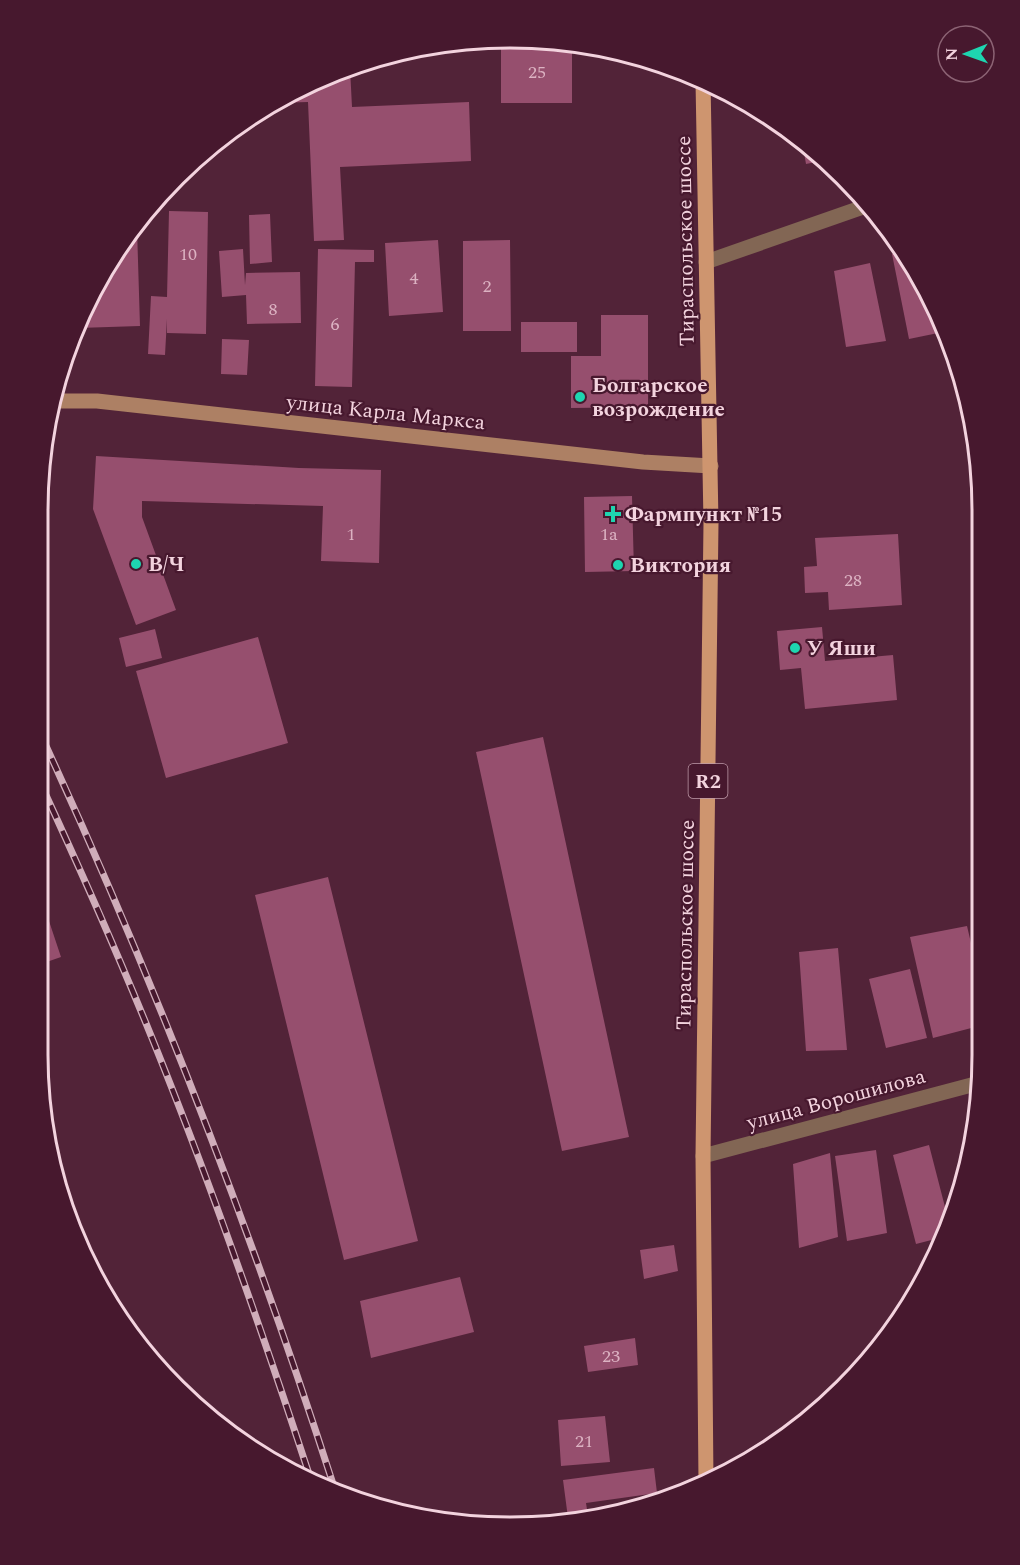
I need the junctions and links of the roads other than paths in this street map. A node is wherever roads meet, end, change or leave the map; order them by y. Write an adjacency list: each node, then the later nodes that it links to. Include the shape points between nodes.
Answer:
1 (703, 91): 3 (main road, Тираспольское шоссе / R2)
2 (860, 208): 3 (street)
3 (706, 262): 5 (main road, Тираспольское шоссе / R2)
4 (61, 401): 5 (main road, улица Карла Маркса, via 97,401 644,462)
5 (711, 466): 7 (main road, Тираспольское шоссе / R2)
6 (971, 1085): 7 (street, улица Ворошилова)
7 (704, 1156): 8 (main road, Тираспольское шоссе / R2)
8 (706, 1473)

